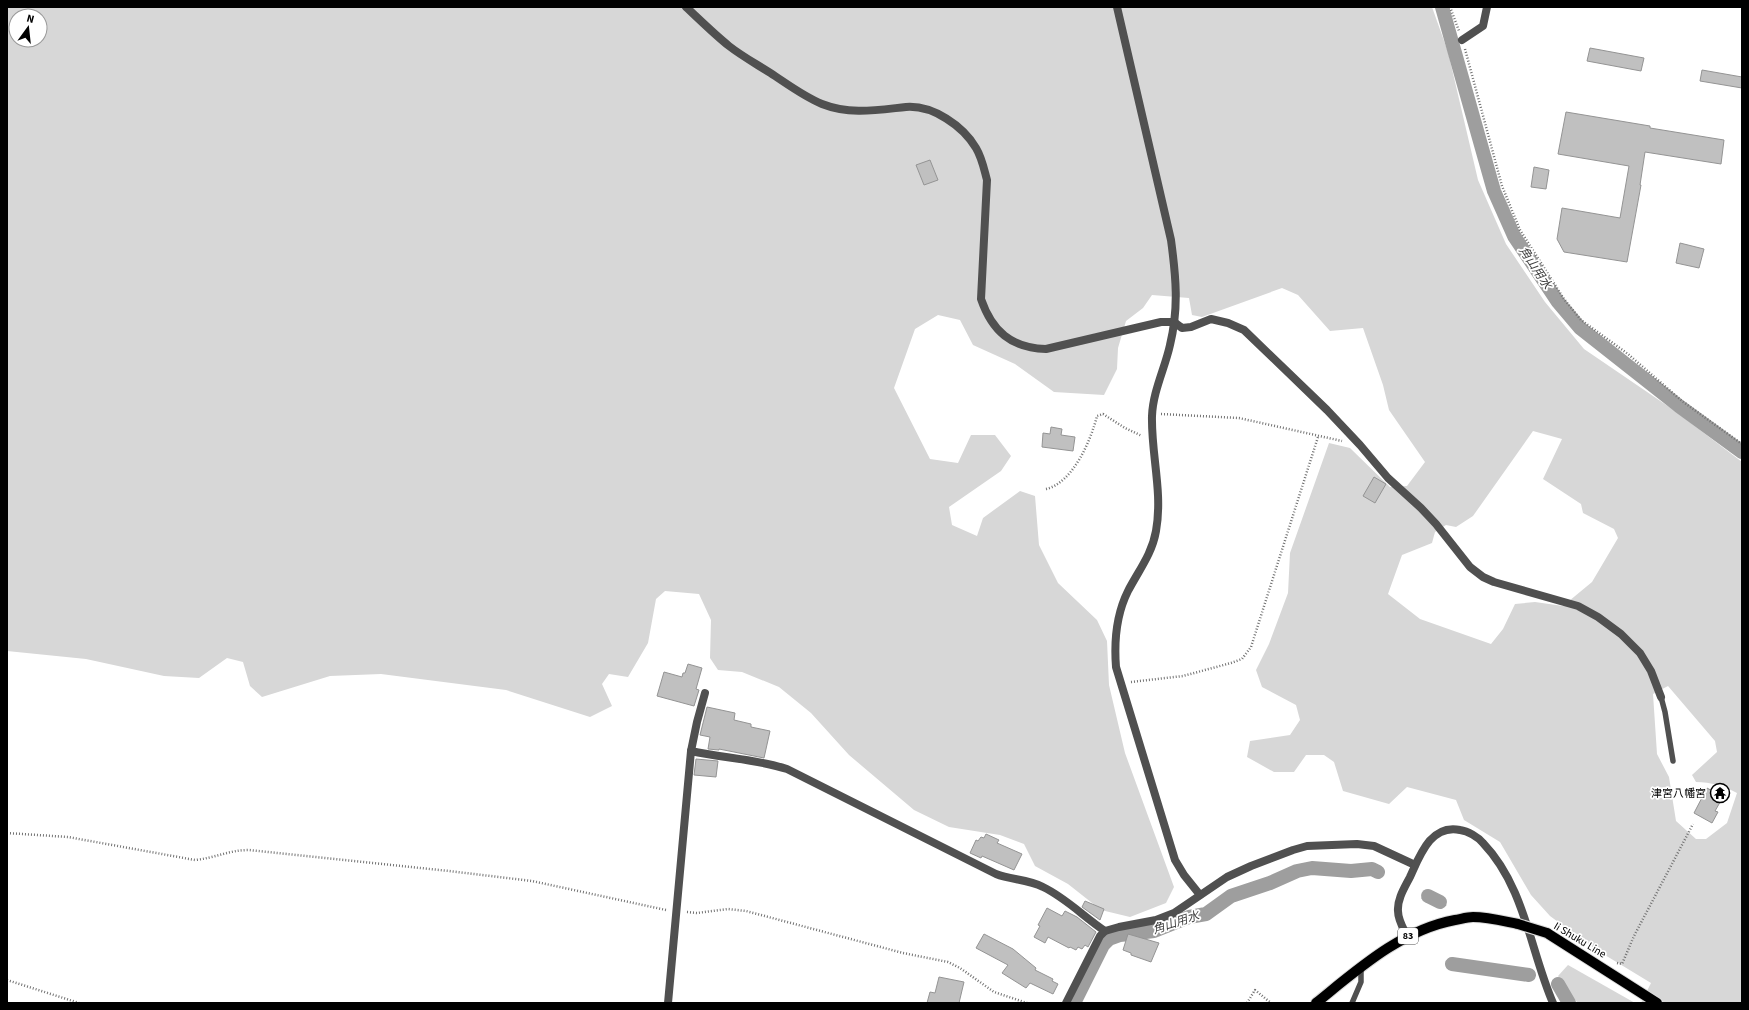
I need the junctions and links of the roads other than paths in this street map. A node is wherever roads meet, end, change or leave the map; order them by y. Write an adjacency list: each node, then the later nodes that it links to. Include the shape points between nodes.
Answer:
1 (686, 7): 5 (street, via 730,47 807,97 823,104 857,111 919,108 957,125 976,148 987,180 981,299 986,314 1005,337 1033,349 1046,349 1162,322)
2 (1117, 7): 5 (street, via 1171,240 1176,277)
3 (1487, 7): 4 (street, via 1483,26)
4 (1462, 40)
5 (1174, 322): 7 (street, via 1182,328 1211,320 1228,323 1244,330 1327,410 1388,478 1436,524 1470,567 1494,582 1578,606 1598,617 1621,634 1640,653); 11 (street, via 1152,414 1158,520 1150,553 1128,591 1120,611 1114,647 1116,667 1174,860)
6 (705, 693): 8 (street)
7 (1661, 696): 9 (lane)
8 (691, 751): 12 (street, via 767,762 787,769 996,874 1007,879 1042,886 1068,902); 15 (street)
9 (1673, 761)
10 (1415, 865): 11 (street, via 1374,846 1307,846 1227,876); 13 (street, via 1397,910); 19 (street, via 1425,846 1436,834 1451,828 1466,831 1483,842 1499,863 1518,896)
11 (1200, 895): 12 (street, via 1174,913 1156,920)
12 (1105, 931): 16 (street, via 1100,936)
13 (1407, 936): 14 (main road, Ii Shuku Line / 83); 20 (main road, Ii Shuku Line / 83, bridge, via 1436,923 1472,917 1518,924 1547,933)
14 (1361, 967): 17 (main road, Ii Shuku Line / 83); 18 (lane, via 1361,982)
15 (668, 1003)
16 (1066, 1003)
17 (1316, 1003)
18 (1352, 1003)
19 (1553, 1003)
20 (1657, 1003)

